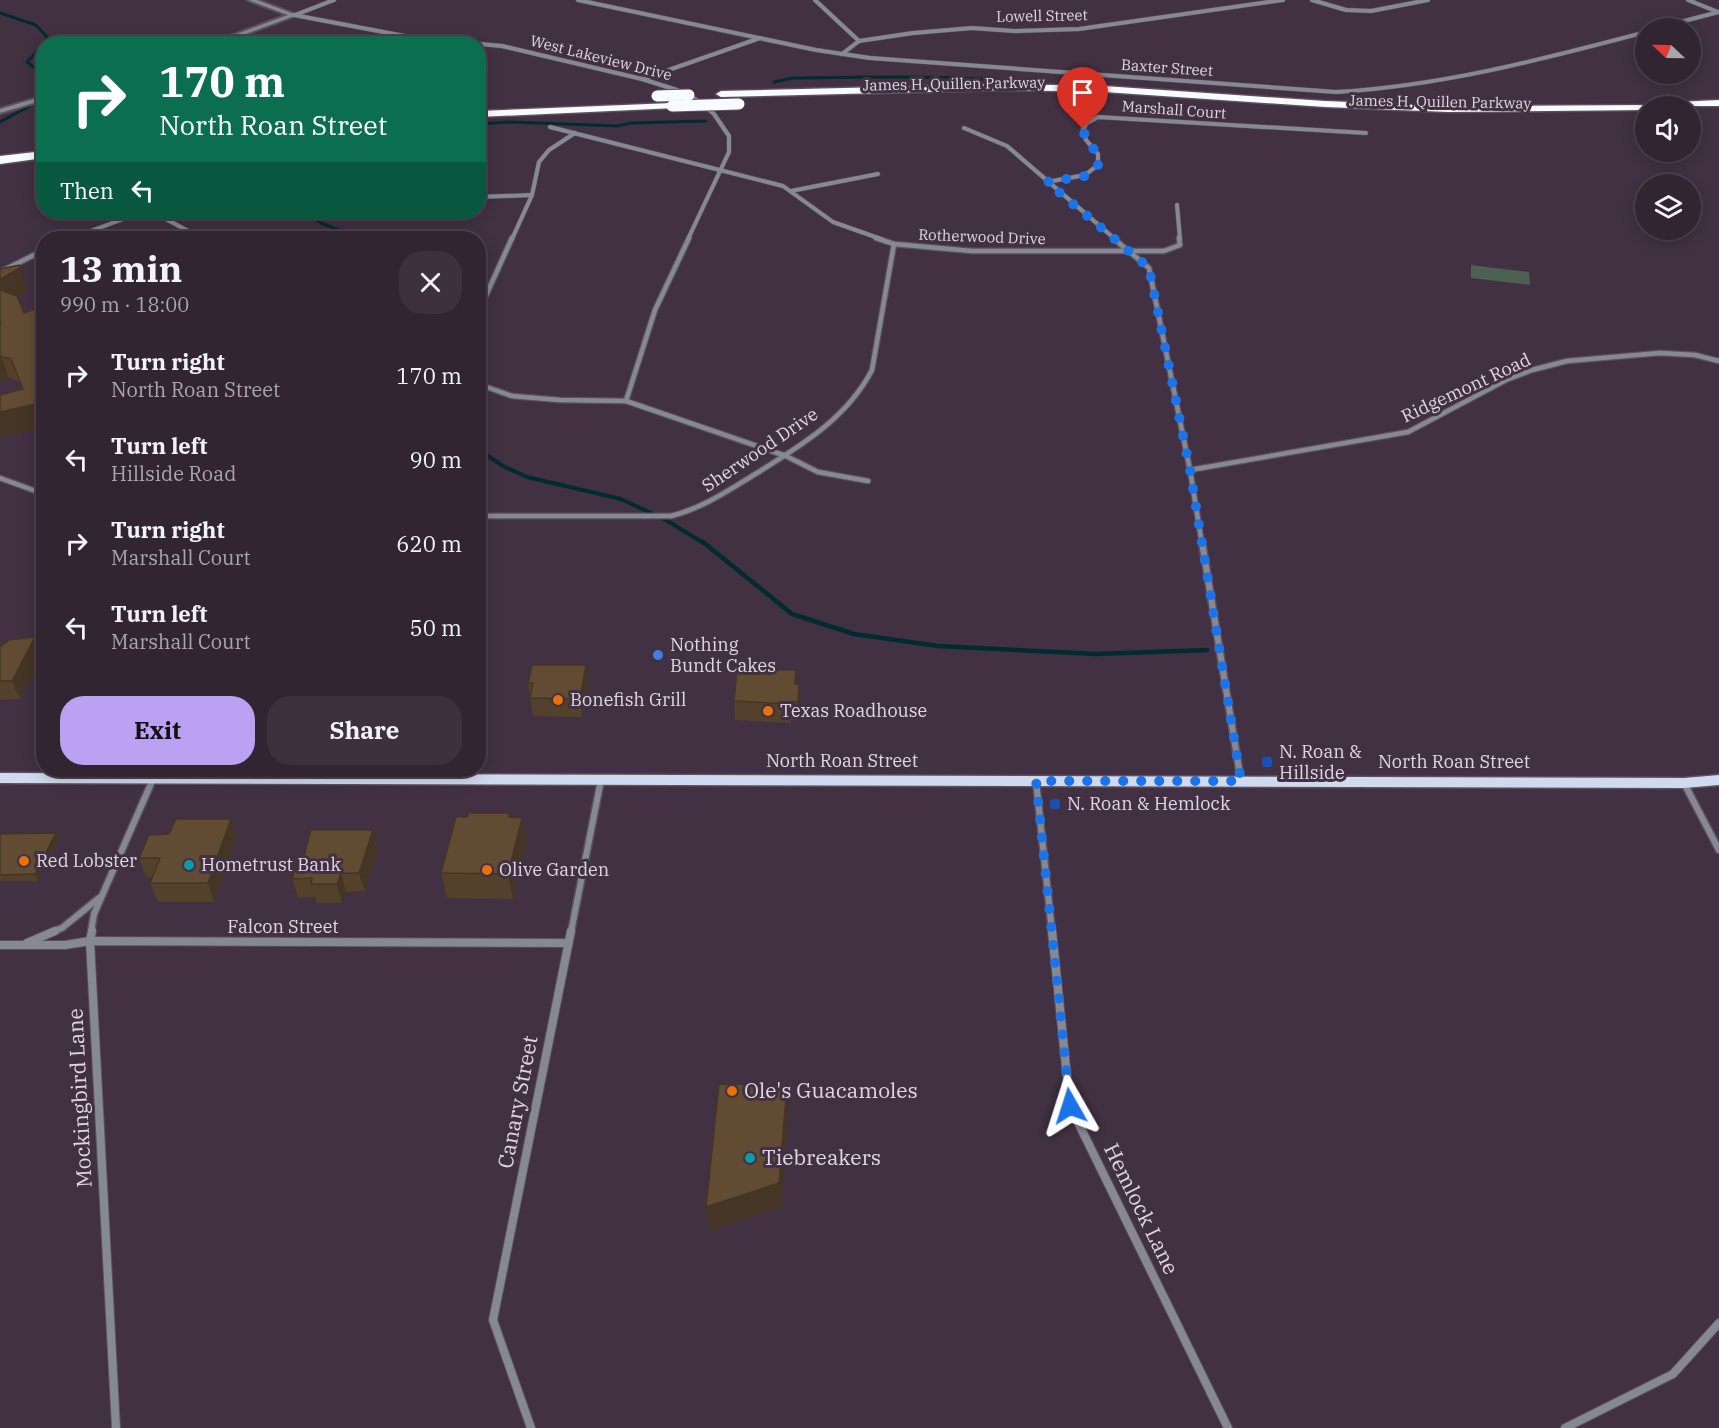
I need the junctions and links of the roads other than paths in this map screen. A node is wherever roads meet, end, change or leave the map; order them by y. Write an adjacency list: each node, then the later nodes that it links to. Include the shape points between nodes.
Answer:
1 (251, 0): 10 (street)
2 (334, 0): 10 (street)
3 (578, 0): 15 (street, Baxter Street)
4 (815, 0): 16 (street)
5 (1283, 0): 16 (street, Lowell Street, via 1079,29 972,28)
6 (1312, 0): 7 (street, via 1346,10 1371,11)
7 (1428, 0)
8 (1688, 0): 9 (street)
9 (1719, 12): 11 (street)
10 (294, 15): 13 (street); 14 (street, West Lakeview Drive)
11 (1696, 18)
12 (1635, 35): 18 (street, Baxter Street, via 1442,81 1357,91 896,61)
13 (235, 36)
14 (404, 36)
15 (760, 38): 18 (street, Baxter Street); 19 (street)
16 (859, 41): 18 (street, Lowell Street)
17 (486, 45): 19 (street, West Lakeview Drive)
18 (842, 54)
19 (642, 79): 38 (street, West Lakeview Drive, via 677,90 714,114 730,144)
20 (36, 100): 25 (street)
21 (1719, 103): 23 (highway)
22 (486, 104): 24 (highway, James H. Quillen Parkway, bridge, via 1005,87 1104,89 1418,108)
23 (1701, 104)
24 (1635, 107)
25 (0, 111)
26 (486, 114): 29 (highway, James H. Quillen Parkway, bridge, via 1041,98 1399,118)
27 (1719, 114): 28 (highway)
28 (1701, 115)
29 (1635, 118)
30 (550, 127): 32 (street, Rotherwood Drive)
31 (964, 128): 40 (street, via 1007,146)
32 (575, 133): 38 (street, Rotherwood Drive); 42 (street, via 542,156)
33 (1366, 133): 40 (street, Marshall Court, via 1098,117 1087,123 1083,135 1098,154 1098,165 1085,176)
34 (36, 144): 35 (highway)
35 (0, 149)
36 (36, 155): 37 (highway)
37 (0, 160)
38 (722, 171): 41 (street, Rotherwood Drive, via 783,186); 56 (street, West Lakeview Drive, via 655,310)
39 (879, 174): 41 (street)
40 (1047, 182): 50 (street)
41 (791, 192): 49 (street, Rotherwood Drive, via 833,222)
42 (532, 195): 43 (street); 53 (street)
43 (486, 197)
44 (1177, 206): 50 (street, Rotherwood Drive, via 1180,245 1164,251)
45 (123, 219): 47 (street)
46 (166, 219): 48 (street)
47 (91, 231)
48 (188, 231)
49 (894, 244): 50 (street, Rotherwood Drive, via 972,251); 57 (street, Sherwood Drive, via 866,385 834,418)
50 (1127, 250): 58 (street, via 1149,268)
51 (36, 254): 52 (street)
52 (0, 272)
53 (486, 296)
54 (1719, 361): 58 (street, Ridgemont Road, via 1695,355 1641,353 1567,361 1506,380 1408,432)
55 (486, 387): 56 (street, via 512,396)
56 (626, 401): 57 (street)
57 (786, 456): 60 (street, via 818,472); 62 (street, Sherwood Drive, via 710,504 681,514)
58 (1190, 470): 68 (street)
59 (0, 478): 61 (street)
60 (868, 481)
61 (36, 491)
62 (486, 516)
63 (0, 778): 64 (main road, North Roan Street)
64 (154, 778): 65 (main road, North Roan Street); 72 (street, Mockingbird Lane)
65 (601, 780): 67 (main road, North Roan Street); 74 (street, Canary Street)
66 (1719, 780): 69 (main road, North Roan Street)
67 (1036, 781): 68 (main road, North Roan Street); 80 (street, Hemlock Lane, via 1070,1106)
68 (1241, 781): 69 (main road, North Roan Street)
69 (1684, 783): 70 (main road, North Roan Street); 71 (street)
70 (1719, 786)
71 (1719, 850)
72 (101, 896): 73 (street, Mockingbird Lane); 76 (street, via 62,928)
73 (90, 941): 74 (street, Falcon Street); 76 (street, Falcon Street); 78 (street, Mockingbird Lane)
74 (567, 943): 79 (street, Canary Street, via 493,1320)
75 (0, 945): 76 (street, Falcon Street)
76 (21, 945)
77 (1719, 1323): 81 (street, via 1673,1374)
78 (116, 1428)
79 (531, 1428)
80 (1228, 1428)
81 (1565, 1428)

